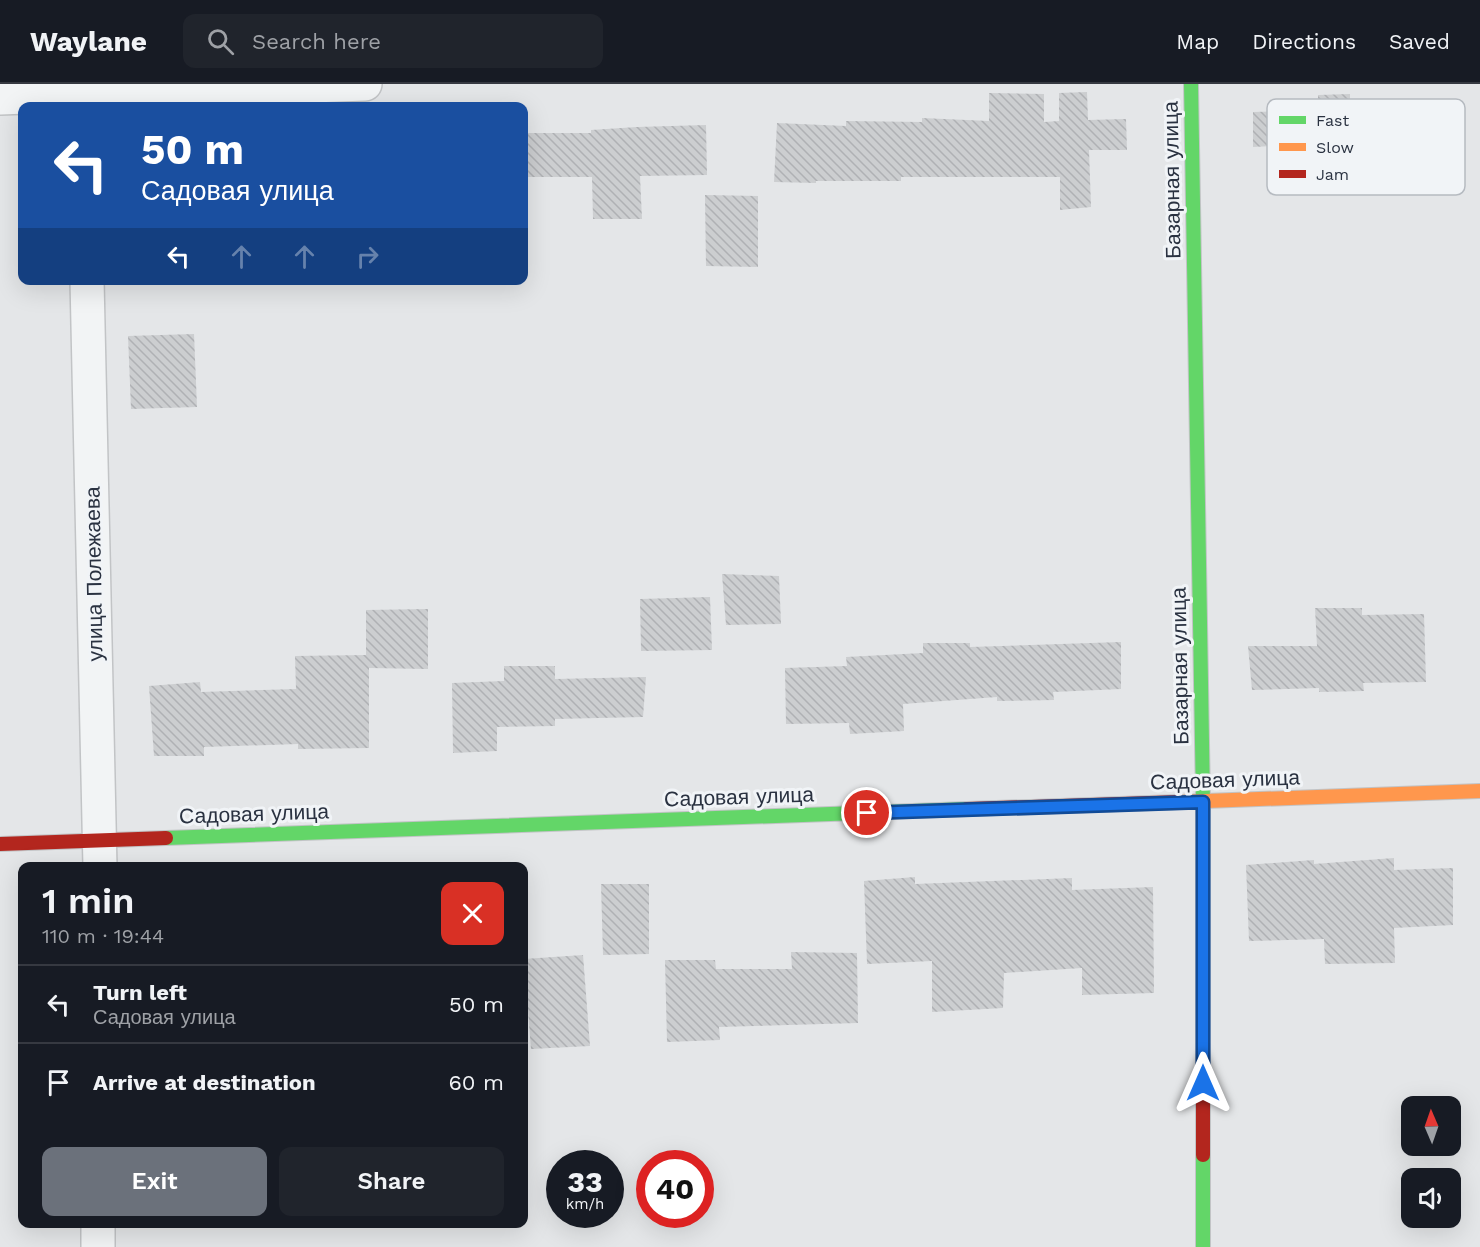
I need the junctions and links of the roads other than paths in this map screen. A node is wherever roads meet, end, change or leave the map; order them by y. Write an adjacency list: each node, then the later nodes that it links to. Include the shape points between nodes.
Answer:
1 (365, 84): 4 (street)
2 (1191, 84): 7 (street, Базарная улица)
3 (0, 98): 4 (street)
4 (82, 101)
5 (87, 285): 9 (street, улица Полежаева)
6 (1480, 792): 7 (street, Садовая улица)
7 (1203, 802): 9 (street, Садовая улица); 12 (street, Базарная улица)
8 (0, 844): 9 (street, Садовая улица)
9 (100, 854)
10 (98, 1228): 11 (street)
11 (98, 1247)
12 (1203, 1247)

